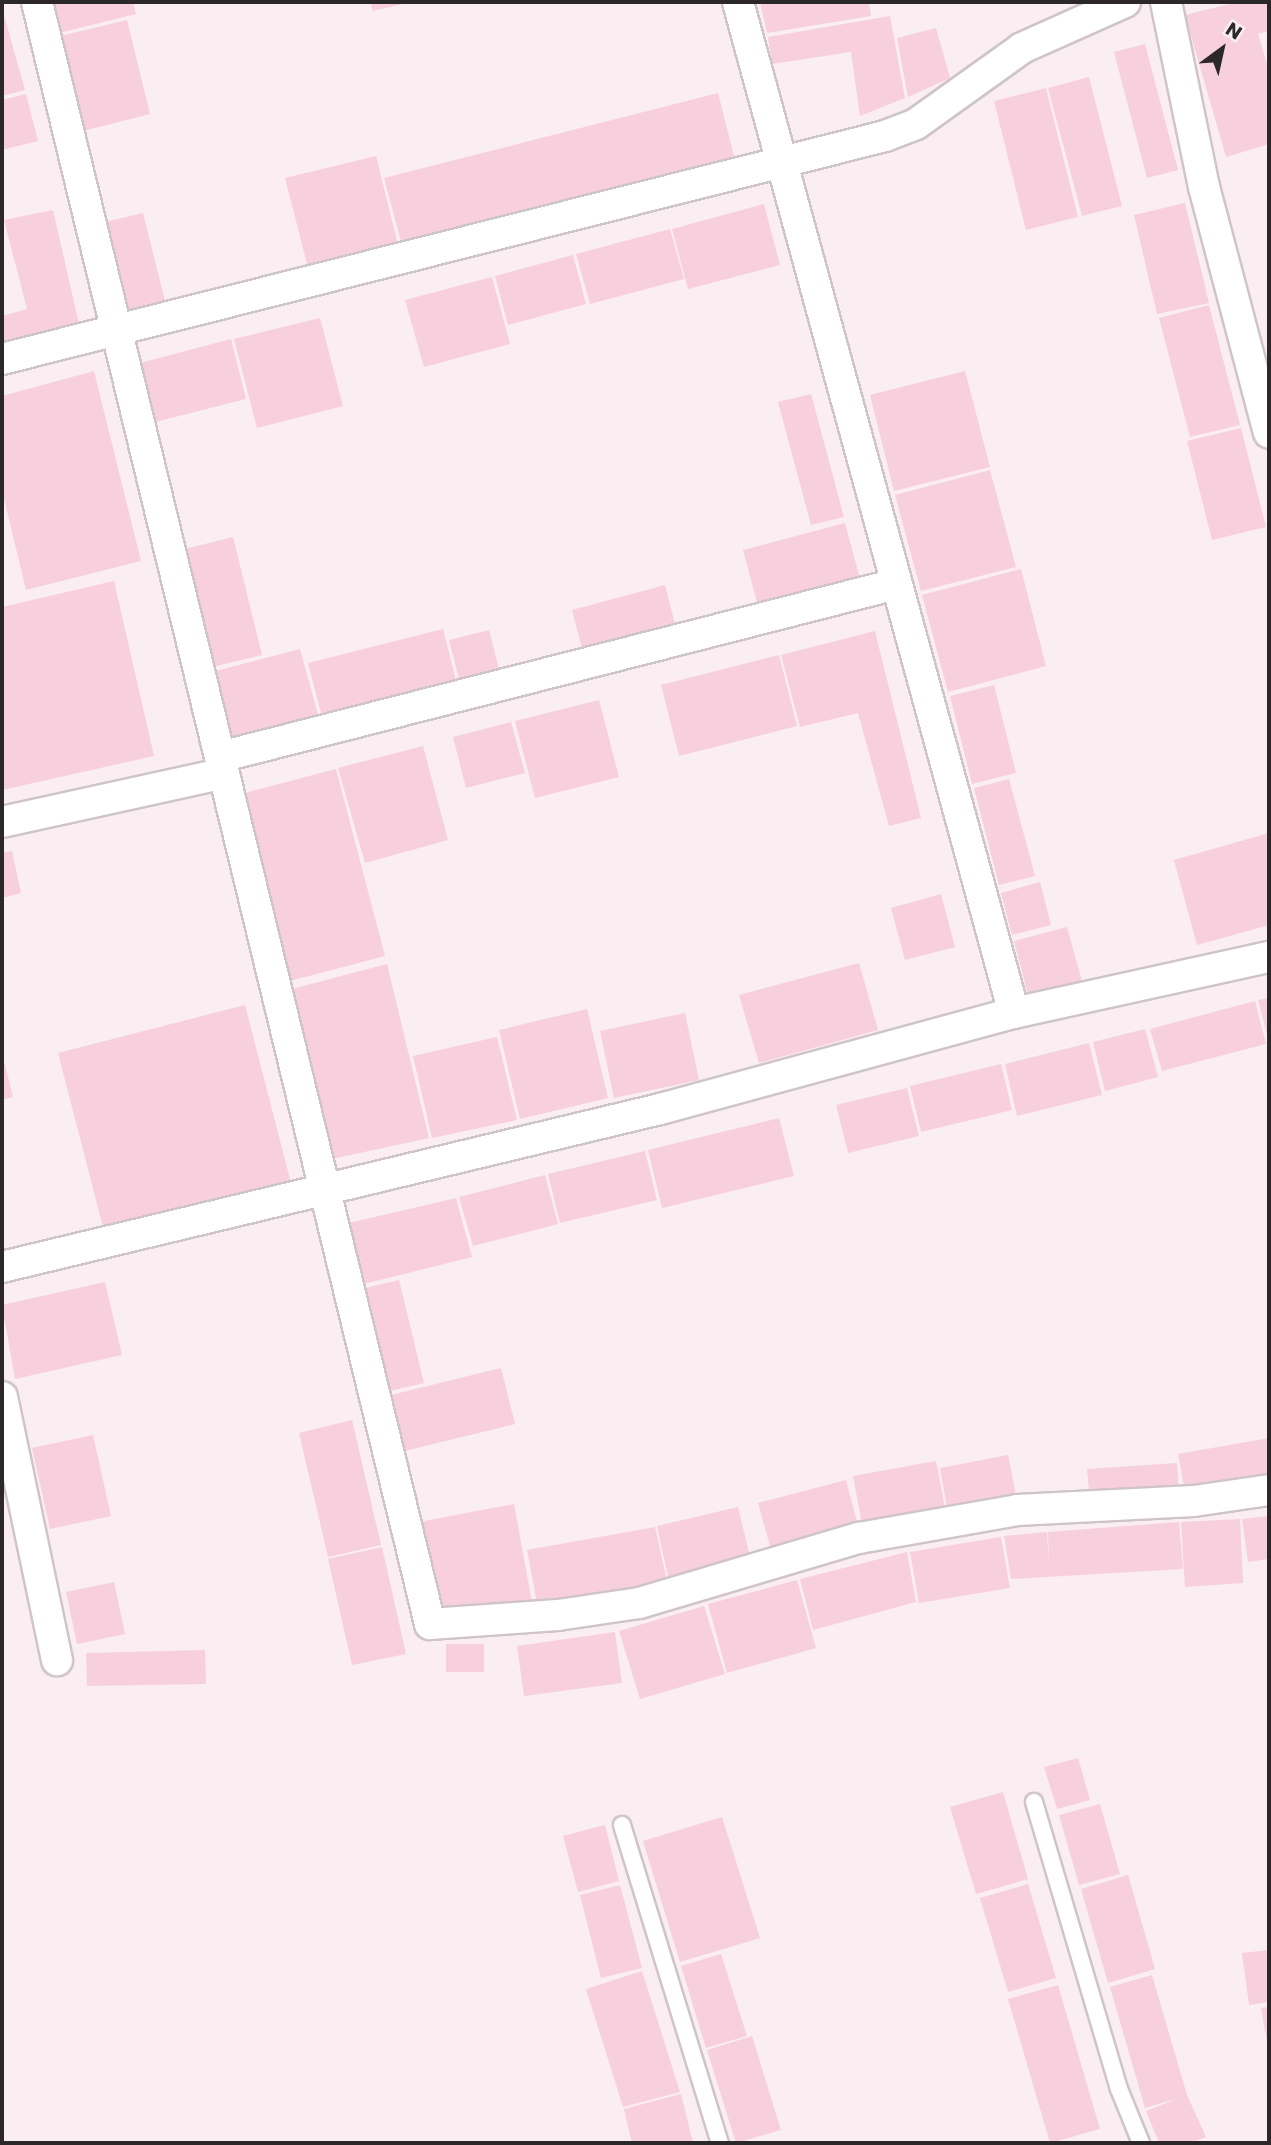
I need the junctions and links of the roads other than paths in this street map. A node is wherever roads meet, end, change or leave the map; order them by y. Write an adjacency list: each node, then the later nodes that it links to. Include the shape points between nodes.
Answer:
1 (37, 2): 6 (street)
2 (738, 2): 5 (street)
3 (1125, 2): 5 (street, via 1021,48 916,124)
4 (1166, 2): 8 (street, via 1204,187)
5 (779, 163): 6 (street); 9 (street)
6 (114, 330): 7 (street); 10 (street)
7 (2, 359)
8 (1269, 433)
9 (896, 584): 10 (street); 13 (street)
10 (222, 765): 11 (street); 14 (street)
11 (2, 822)
12 (1269, 957): 13 (street)
13 (1014, 1013): 14 (street, via 660,1110)
14 (322, 1190): 15 (street); 17 (street, via 430,1623 558,1615 639,1603 859,1538 1017,1510 1194,1500)
15 (2, 1267)
16 (2, 1397): 18 (street)
17 (1269, 1490)
18 (57, 1660)
19 (1034, 1802): 22 (lane, via 1119,2089)
20 (622, 1825): 21 (lane)
21 (720, 2143)
22 (1141, 2143)

